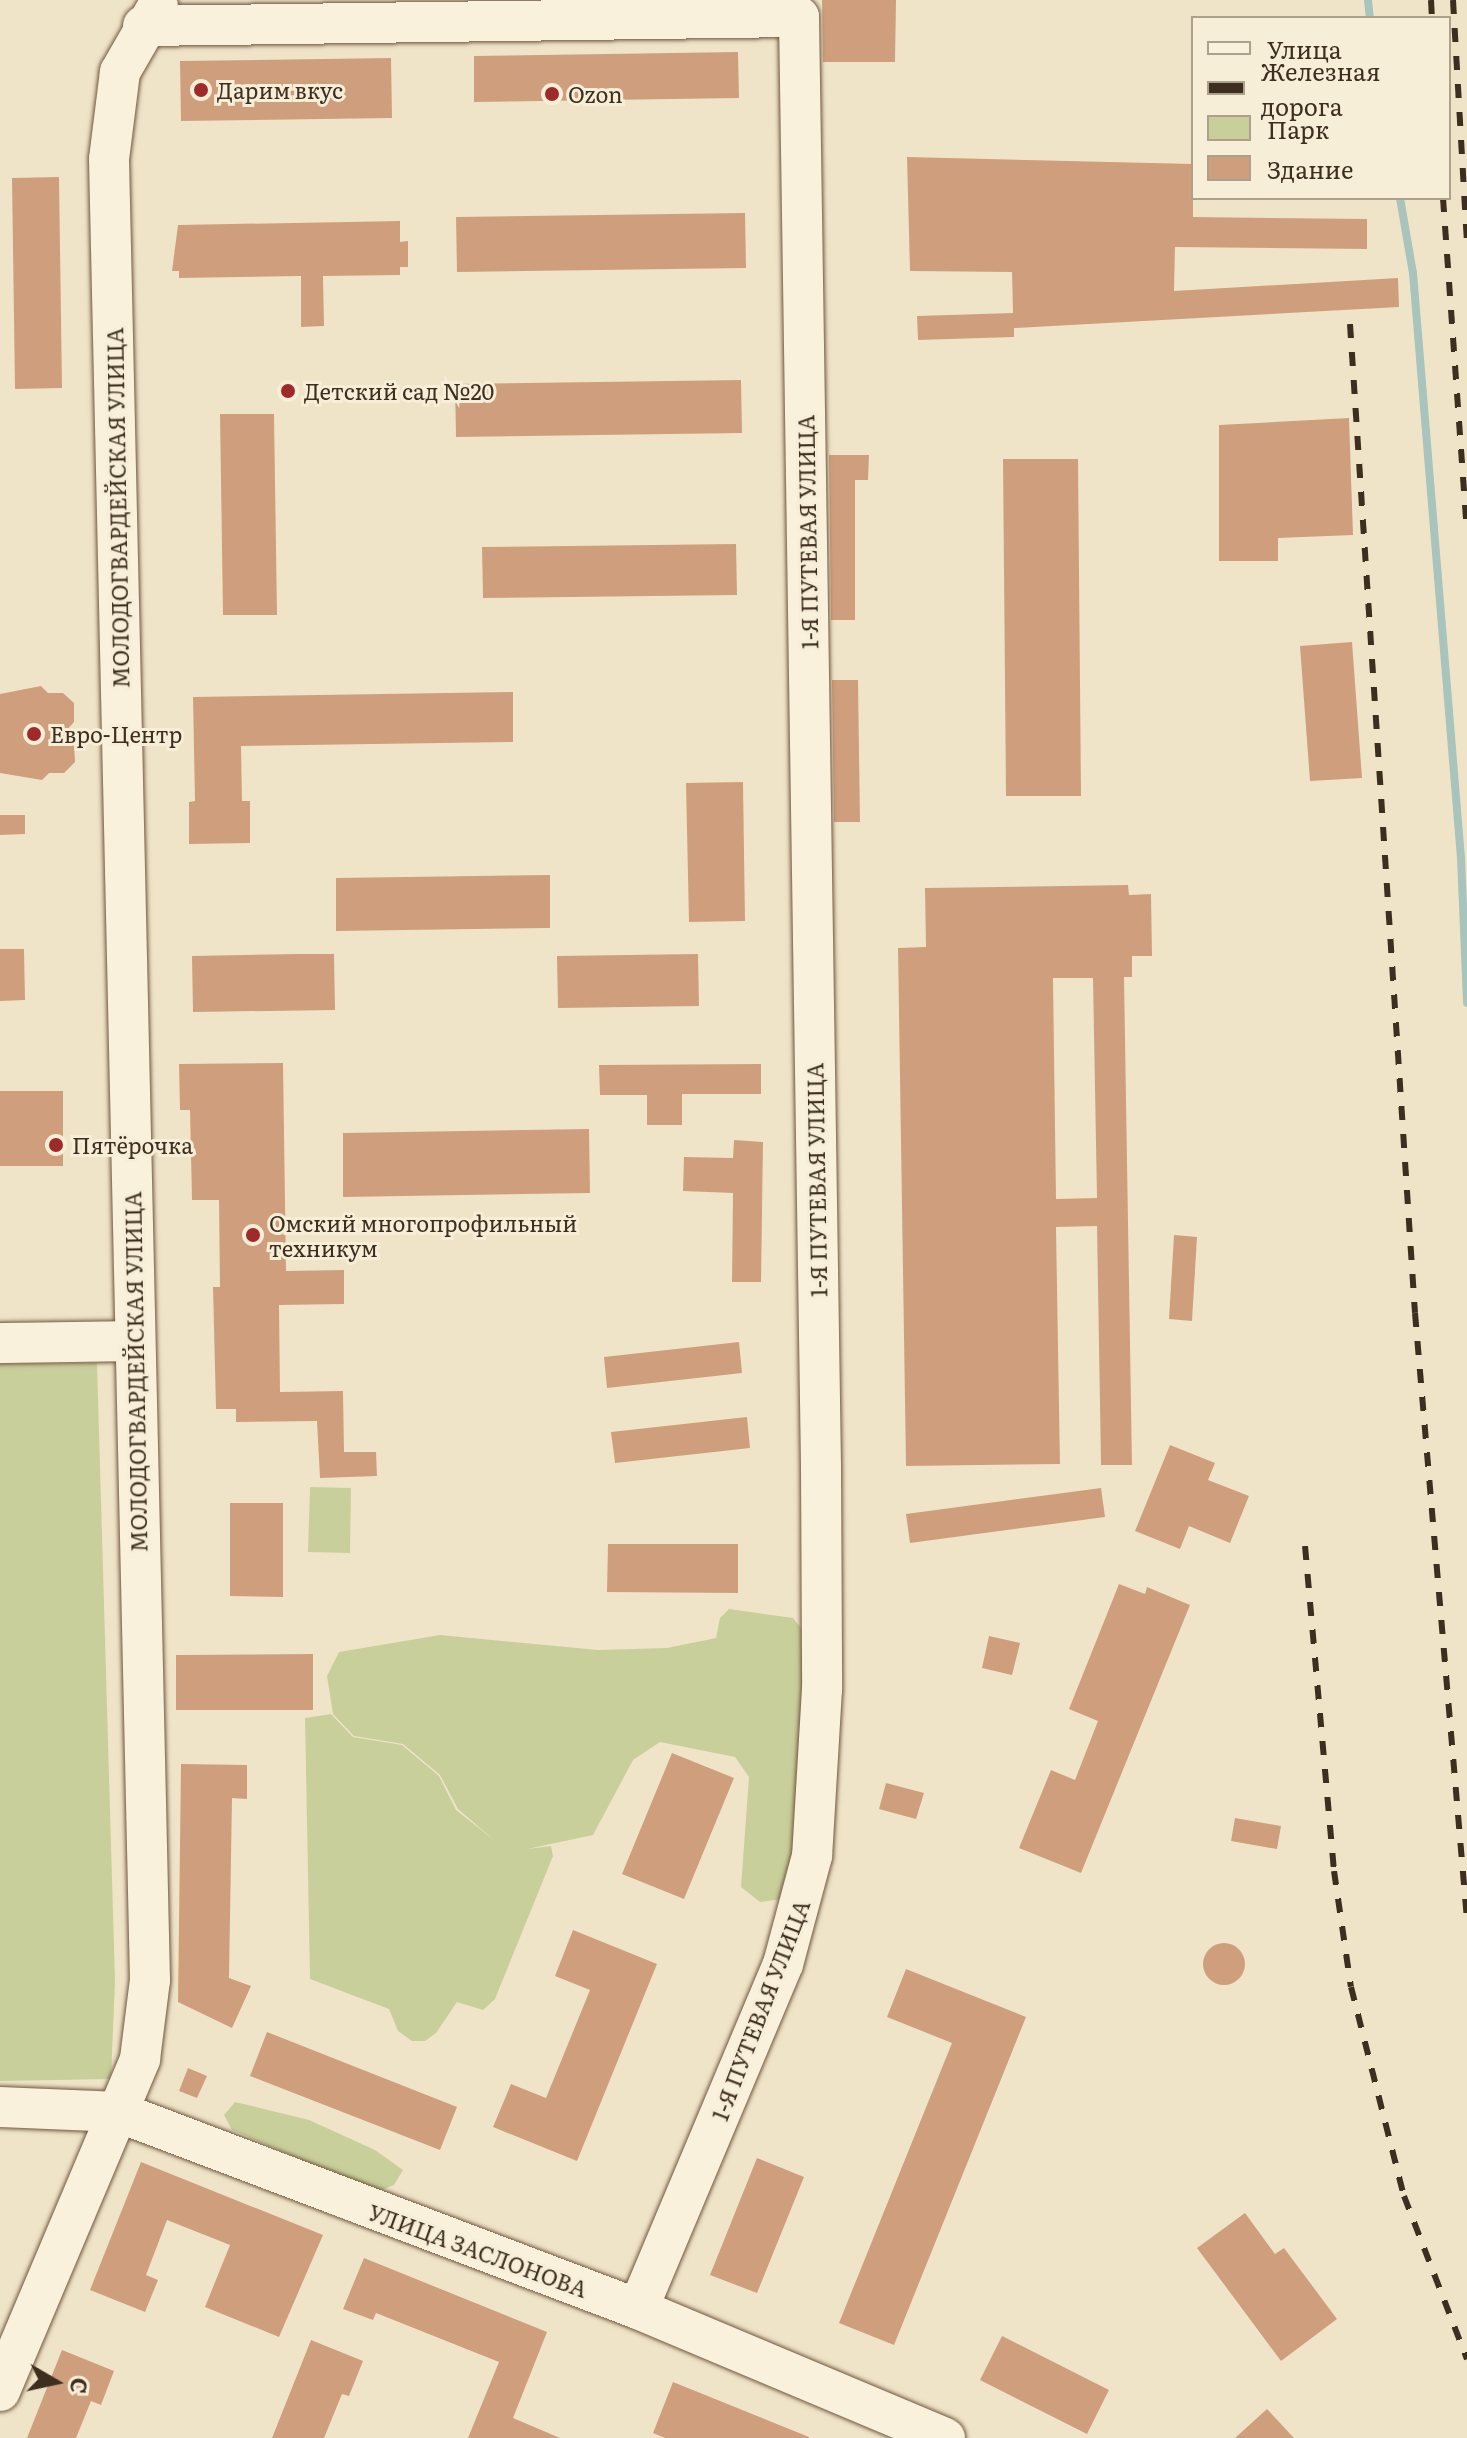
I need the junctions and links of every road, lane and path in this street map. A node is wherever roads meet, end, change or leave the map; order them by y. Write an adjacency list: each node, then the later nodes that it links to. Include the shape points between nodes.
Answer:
1 (153, 13): 2 (street, МОЛОДОГВАРДЕЙСКАЯ УЛИЦА, via 120,72 109,159); 6 (street, 1-Я ПУТЕВАЯ УЛИЦА, via 799,17 821,1467 822,1689 812,1856 783,1964)
2 (135, 1341): 3 (street); 5 (street, МОЛОДОГВАРДЕЙСКАЯ УЛИЦА, via 150,1980 140,2059)
3 (0, 1343)
4 (0, 2107): 5 (street, УЛИЦА ЗАСЛОНОВА)
5 (118, 2112): 6 (street, УЛИЦА ЗАСЛОНОВА); 7 (street, МОЛОДОГВАРДЕЙСКАЯ УЛИЦА)
6 (638, 2309): 8 (street, УЛИЦА ЗАСЛОНОВА)
7 (0, 2391)
8 (945, 2438)

